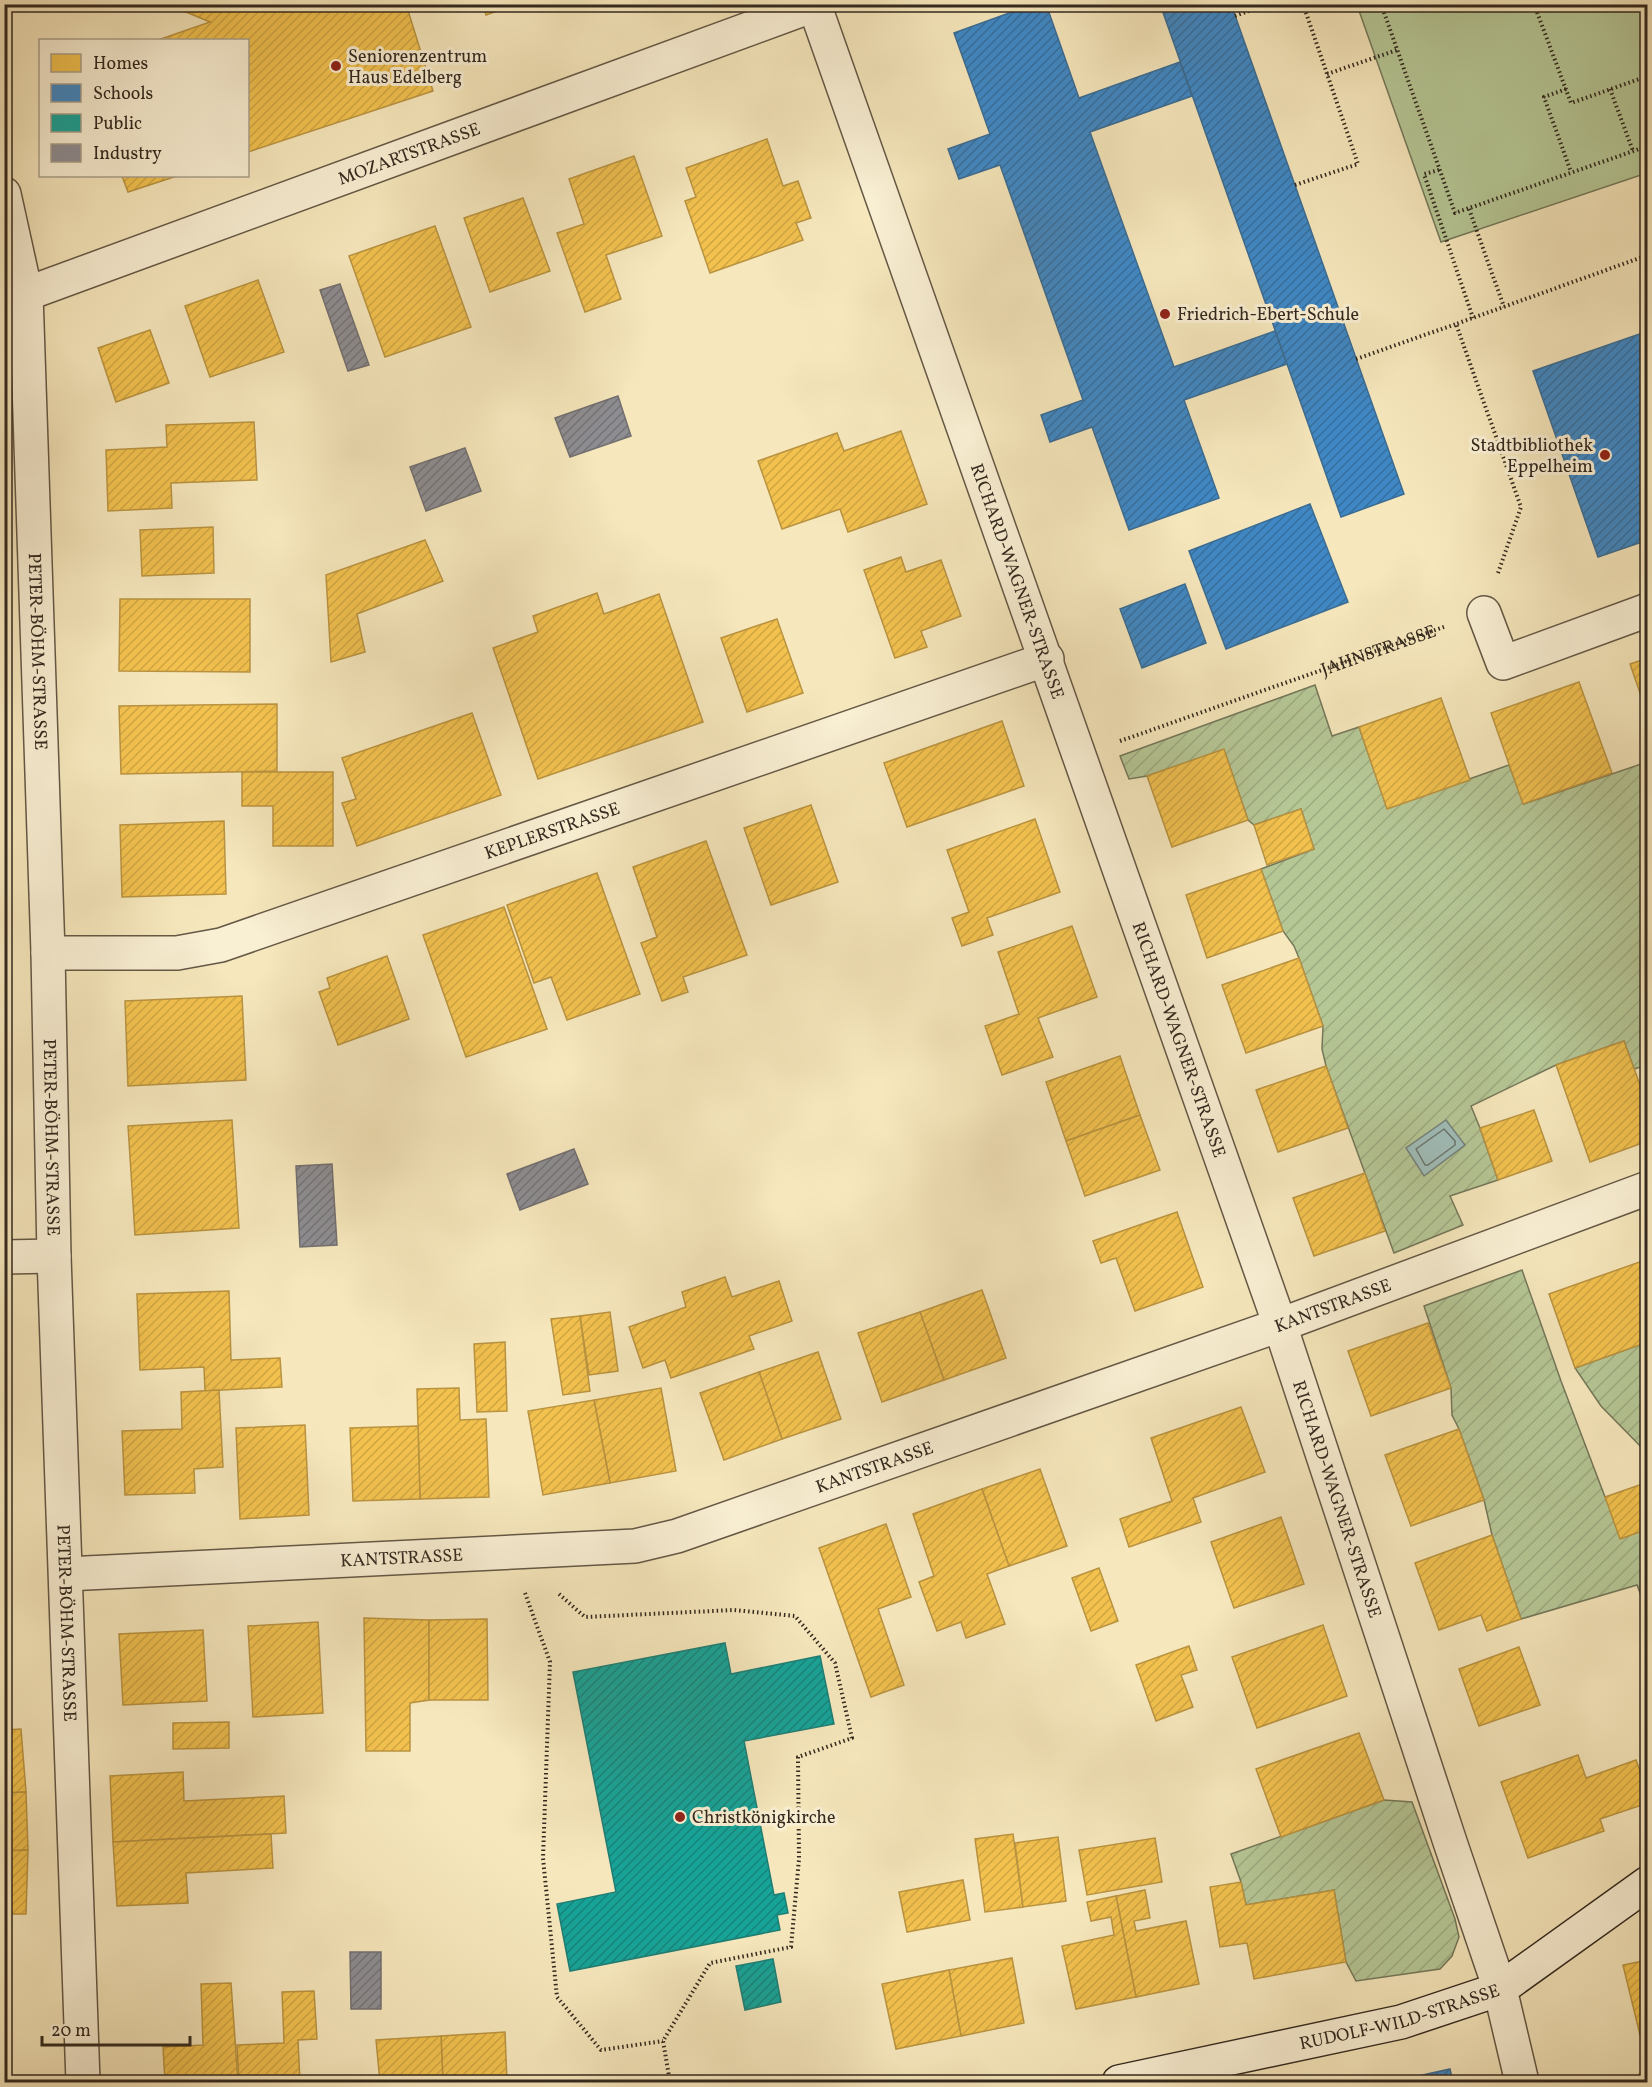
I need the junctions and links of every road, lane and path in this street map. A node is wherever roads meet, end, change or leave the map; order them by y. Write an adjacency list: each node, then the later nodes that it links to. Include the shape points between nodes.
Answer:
1 (814, 4): 20 (street, MOZARTSTRASSE); 27 (street, RICHARD-WAGNER-STRASSE)
2 (1268, 4): 6 (path)
3 (1303, 4): 8 (path)
4 (1381, 4): 7 (path)
5 (1534, 4): 10 (path)
6 (1235, 16)
7 (1397, 50): 8 (path); 14 (path)
8 (1327, 74): 16 (path, via 1358,164)
9 (1647, 76): 11 (path)
10 (1566, 89): 11 (path, via 1571,102); 15 (path, via 1544,97)
11 (1610, 89): 13 (path)
12 (1647, 146): 13 (path)
13 (1633, 151): 15 (path)
14 (1439, 170): 18 (path, via 1455,213); 22 (path, via 1424,174)
15 (1571, 172): 18 (path)
16 (1295, 185)
17 (4, 194): 20 (street, PETER-BÖHM-STRASSE)
18 (1469, 208): 21 (path)
19 (1647, 255): 21 (path)
20 (15, 295): 29 (street, PETER-BÖHM-STRASSE)
21 (1504, 307): 22 (path)
22 (1473, 318): 23 (path)
23 (1456, 324): 24 (path); 26 (path, via 1521,507)
24 (1356, 359)
25 (1647, 610): 26 (street, via 1503,663)
26 (1484, 613): 28 (path, JAHNSTRASSE)
27 (1047, 659): 28 (street, RICHARD-WAGNER-STRASSE); 29 (street, KEPLERSTRASSE, via 221,945 177,953)
28 (1080, 756): 33 (street, RICHARD-WAGNER-STRASSE)
29 (48, 953): 31 (street, PETER-BÖHM-STRASSE)
30 (1647, 1188): 33 (street, KANTSTRASSE)
31 (54, 1256): 32 (street); 35 (street, PETER-BÖHM-STRASSE)
32 (4, 1257)
33 (1280, 1326): 34 (street, KANTSTRASSE, via 677,1536 635,1546); 37 (street, RICHARD-WAGNER-STRASSE)
34 (511, 1552): 35 (street, KANTSTRASSE); 38 (path, via 550,1662 543,1858 557,1997 601,2050); 38 (path, via 585,1617 734,1610 795,1616 835,1663 852,1738 798,1757 799,1859 791,1947 710,1963)
35 (66, 1574): 39 (street, PETER-BÖHM-STRASSE)
36 (1647, 1883): 37 (street, RUDOLF-WILD-STRASSE)
37 (1500, 1989): 41 (street, RUDOLF-WILD-STRASSE, via 1401,2022); 42 (street, RICHARD-WAGNER-STRASSE)
38 (663, 2041): 40 (path)
39 (83, 2082)
40 (670, 2082)
41 (1119, 2082)
42 (1522, 2082)

